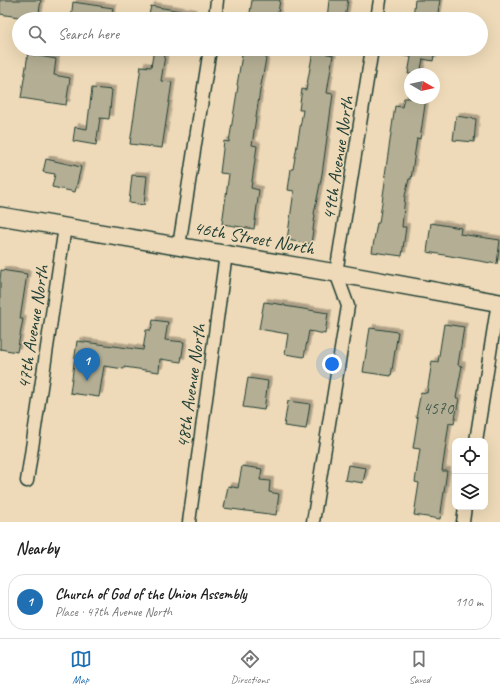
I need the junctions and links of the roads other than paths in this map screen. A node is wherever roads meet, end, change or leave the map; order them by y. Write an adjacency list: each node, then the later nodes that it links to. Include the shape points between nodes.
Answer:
1 (218, 0): 3 (street)
2 (380, 0): 4 (street)
3 (215, 12)
4 (378, 12)
5 (209, 56): 9 (street)
6 (371, 56): 11 (street, 49th Avenue North)
7 (0, 216): 8 (street, 46th Street North)
8 (65, 227): 9 (street, 46th Street North); 14 (street, 47th Avenue North)
9 (179, 246): 10 (street, 46th Street North)
10 (226, 254): 11 (street, 46th Street North); 16 (street, 48th Avenue North)
11 (336, 273): 12 (street, 46th Street North); 17 (street, via 348,306)
12 (499, 303): 13 (street)
13 (476, 438)
14 (27, 480)
15 (465, 510): 18 (street)
16 (189, 522)
17 (313, 522)
18 (463, 522)

